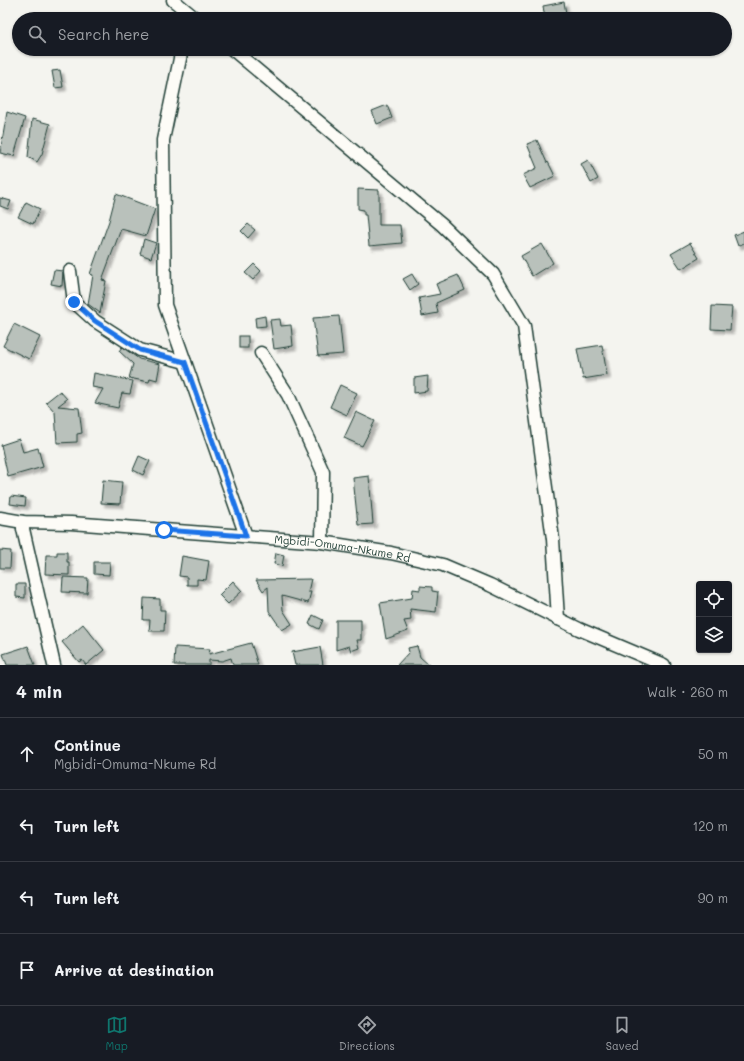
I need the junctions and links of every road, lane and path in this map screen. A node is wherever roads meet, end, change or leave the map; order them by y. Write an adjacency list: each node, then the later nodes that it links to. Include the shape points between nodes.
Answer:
1 (173, 0): 2 (street)
2 (186, 12)
3 (181, 56): 7 (street, via 163,140 165,305)
4 (240, 56): 12 (street, via 448,230 493,274 524,326 553,539)
5 (70, 271): 7 (street, via 74,302 95,321 140,350)
6 (261, 353): 11 (street, via 288,395 323,472)
7 (185, 362): 10 (street)
8 (0, 518): 9 (street, Mgbidi-Omuma-Nkume Rd)
9 (23, 522): 10 (street, Mgbidi-Omuma-Nkume Rd, via 71,523); 13 (street)
10 (246, 536): 11 (street, Mgbidi-Omuma-Nkume Rd)
11 (322, 542): 12 (street, Mgbidi-Omuma-Nkume Rd, via 391,553 443,565 490,584)
12 (558, 619): 14 (street, Mgbidi-Omuma-Nkume Rd)
13 (54, 665)
14 (664, 665)

